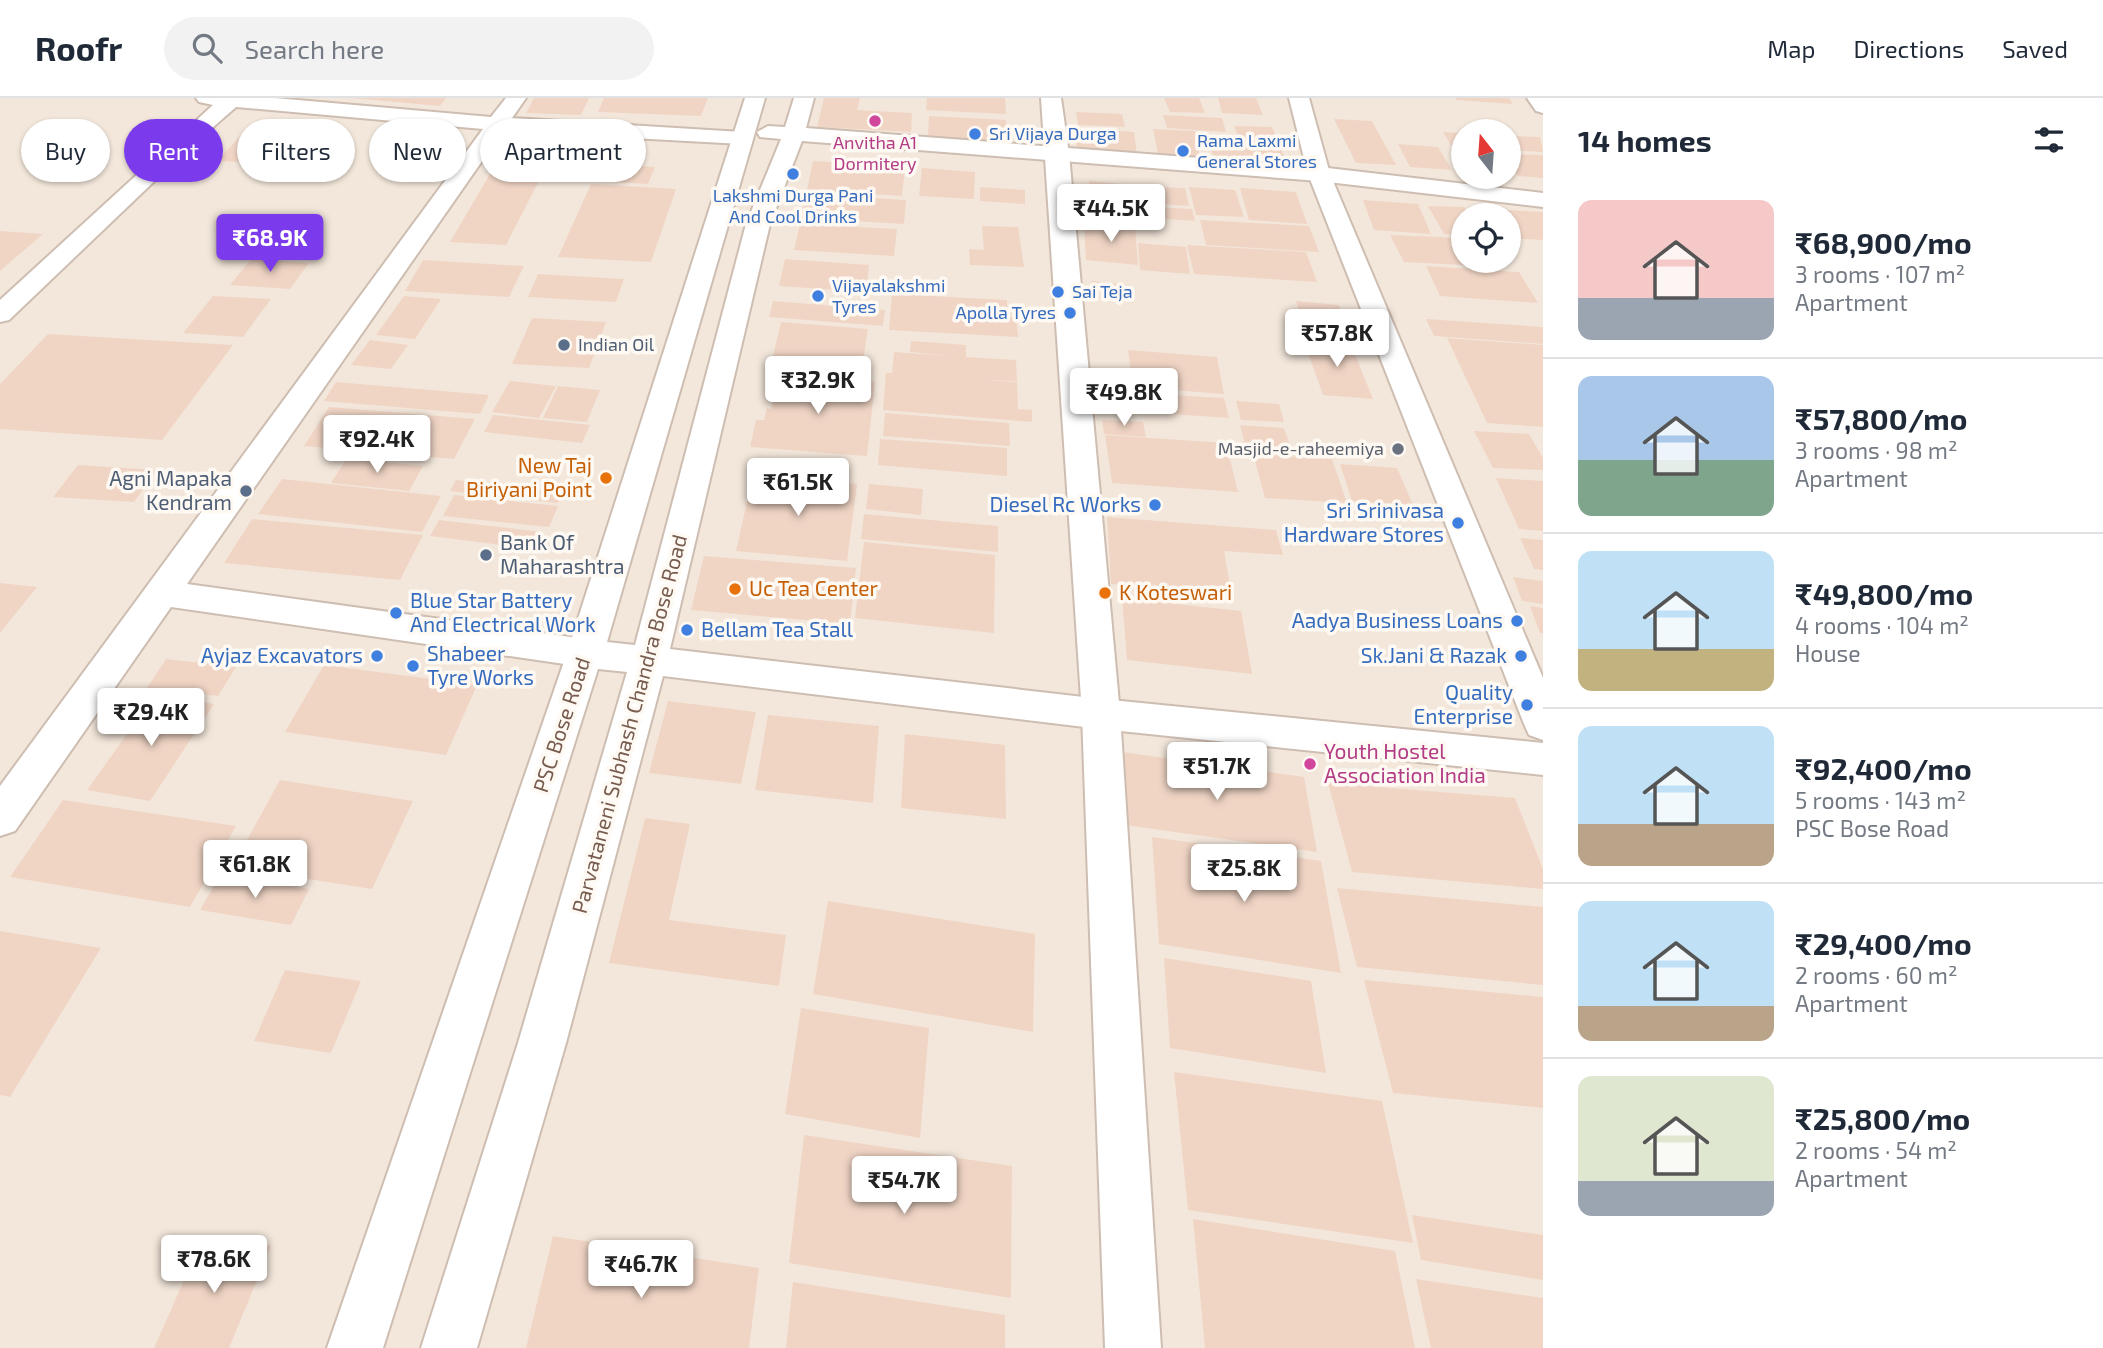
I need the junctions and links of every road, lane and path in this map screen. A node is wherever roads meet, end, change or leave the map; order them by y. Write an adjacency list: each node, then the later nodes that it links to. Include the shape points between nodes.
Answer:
1 (206, 98): 6 (street)
2 (516, 98): 9 (street)
3 (1051, 98): 14 (street)
4 (1299, 98): 15 (street)
5 (1536, 98): 7 (street)
6 (233, 99): 10 (street); 17 (street)
7 (1543, 107)
8 (799, 116): 11 (street); 14 (street); 20 (street, Parvataneni Subhash Chandra Bose Road, via 758,224)
9 (501, 119)
10 (480, 122)
11 (746, 122): 12 (street); 19 (street, PSC Bose Road)
12 (646, 123)
13 (480, 149): 18 (street)
14 (1058, 154): 15 (street); 21 (street)
15 (1319, 174): 16 (street); 22 (street)
16 (1543, 200)
17 (0, 314)
18 (161, 593): 19 (street); 24 (street)
19 (585, 653): 20 (street); 25 (street, PSC Bose Road)
20 (649, 661): 21 (street); 26 (street, Parvataneni Subhash Chandra Bose Road, via 546,1029)
21 (1101, 714): 23 (street); 27 (street)
22 (1543, 724)
23 (1543, 759)
24 (0, 818)
25 (355, 1348)
26 (449, 1348)
27 (1133, 1348)

